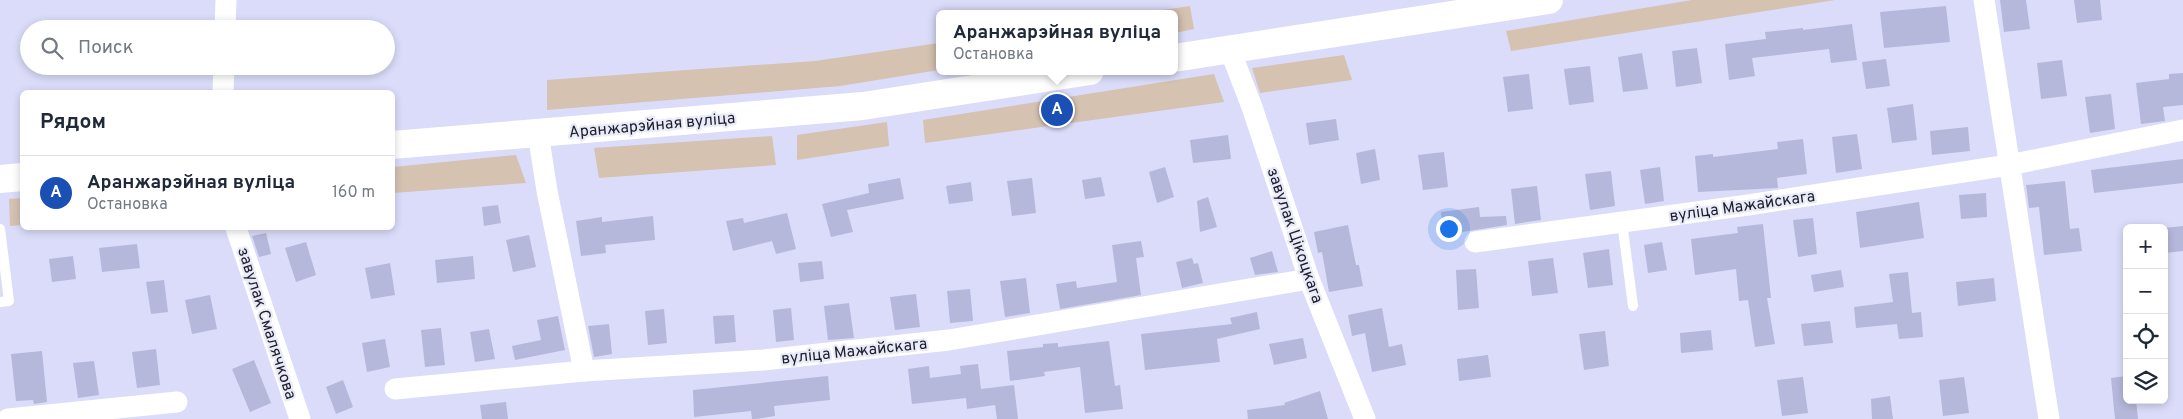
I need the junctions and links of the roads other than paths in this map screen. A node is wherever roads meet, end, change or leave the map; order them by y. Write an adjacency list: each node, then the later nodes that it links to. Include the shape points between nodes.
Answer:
1 (226, 0): 4 (street)
2 (1549, 0): 5 (main road)
3 (1984, 0): 13 (street)
4 (225, 20)
5 (1230, 50): 6 (main road); 20 (street, завулак Цікоцкага, via 1252,106)
6 (1178, 57)
7 (224, 75): 9 (street)
8 (1064, 75): 11 (main road, Аранжарэйная вуліца, via 863,106)
9 (223, 90)
10 (2183, 130): 13 (street, вуліца Мажайскага)
11 (538, 133): 12 (main road, Аранжарэйная вуліца); 23 (street)
12 (395, 145)
13 (2009, 165): 16 (street, вуліца Мажайскага); 29 (street)
14 (20, 177): 15 (main road)
15 (0, 179)
16 (1622, 222): 19 (street, вуліца Мажайскага); 22 (lane)
17 (0, 228): 21 (lane, via 8,301)
18 (237, 230): 27 (street, завулак Смалячкова)
19 (1475, 242)
20 (1309, 279): 23 (street, вуліца Мажайскага, via 949,340 763,360); 28 (street, завулак Цікоцкага)
21 (0, 302)
22 (1632, 306)
23 (584, 371): 24 (street, вуліца Мажайскага)
24 (395, 389)
25 (177, 402): 26 (street)
26 (8, 419)
27 (300, 419)
28 (1365, 419)
29 (2048, 419)

